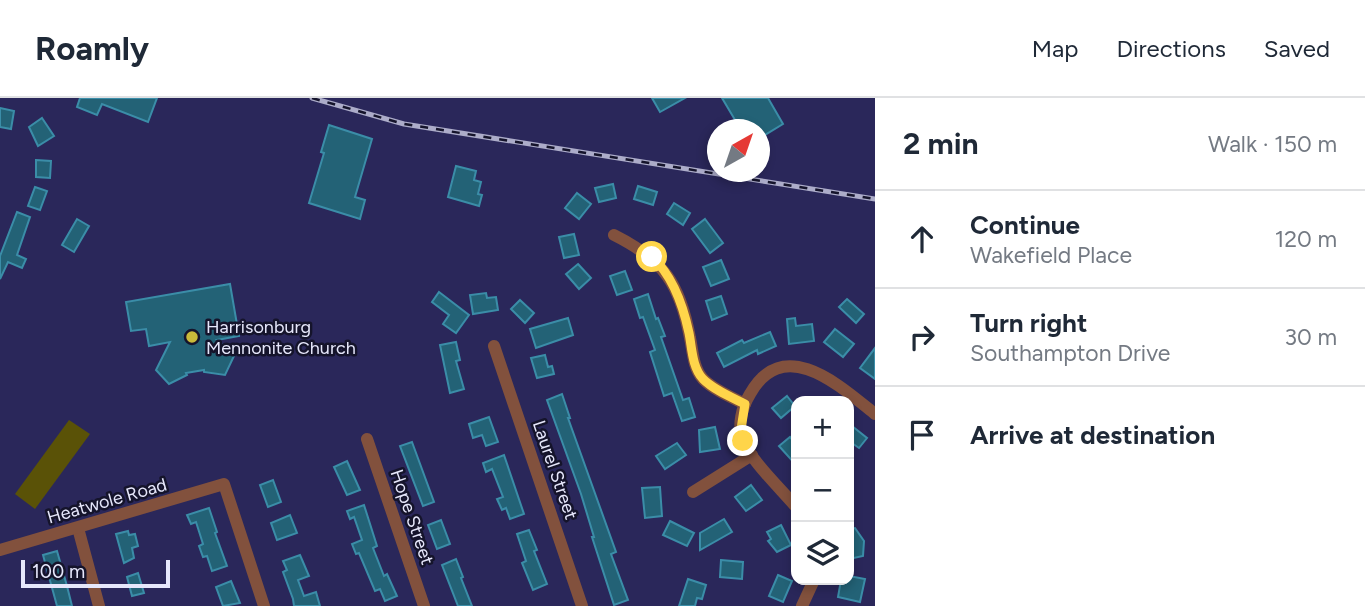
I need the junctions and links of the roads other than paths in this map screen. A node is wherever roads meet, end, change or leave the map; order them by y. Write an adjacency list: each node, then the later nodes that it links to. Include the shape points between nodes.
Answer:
1 (614, 235): 3 (street, via 652,257 666,272 680,302 698,371)
2 (494, 346): 15 (street, Laurel Street)
3 (745, 404): 4 (street, via 766,375 792,366 824,375); 6 (street, via 741,429)
4 (874, 411)
5 (367, 439): 14 (street, Hope Street)
6 (752, 455): 7 (street); 8 (street)
7 (693, 492)
8 (791, 501)
9 (78, 528): 10 (street, Heatwole Road); 12 (street); 13 (street, Heatwole Road, via 224,484)
10 (0, 550)
11 (812, 585): 16 (street)
12 (99, 606)
13 (264, 606)
14 (424, 606)
15 (582, 606)
16 (802, 606)

